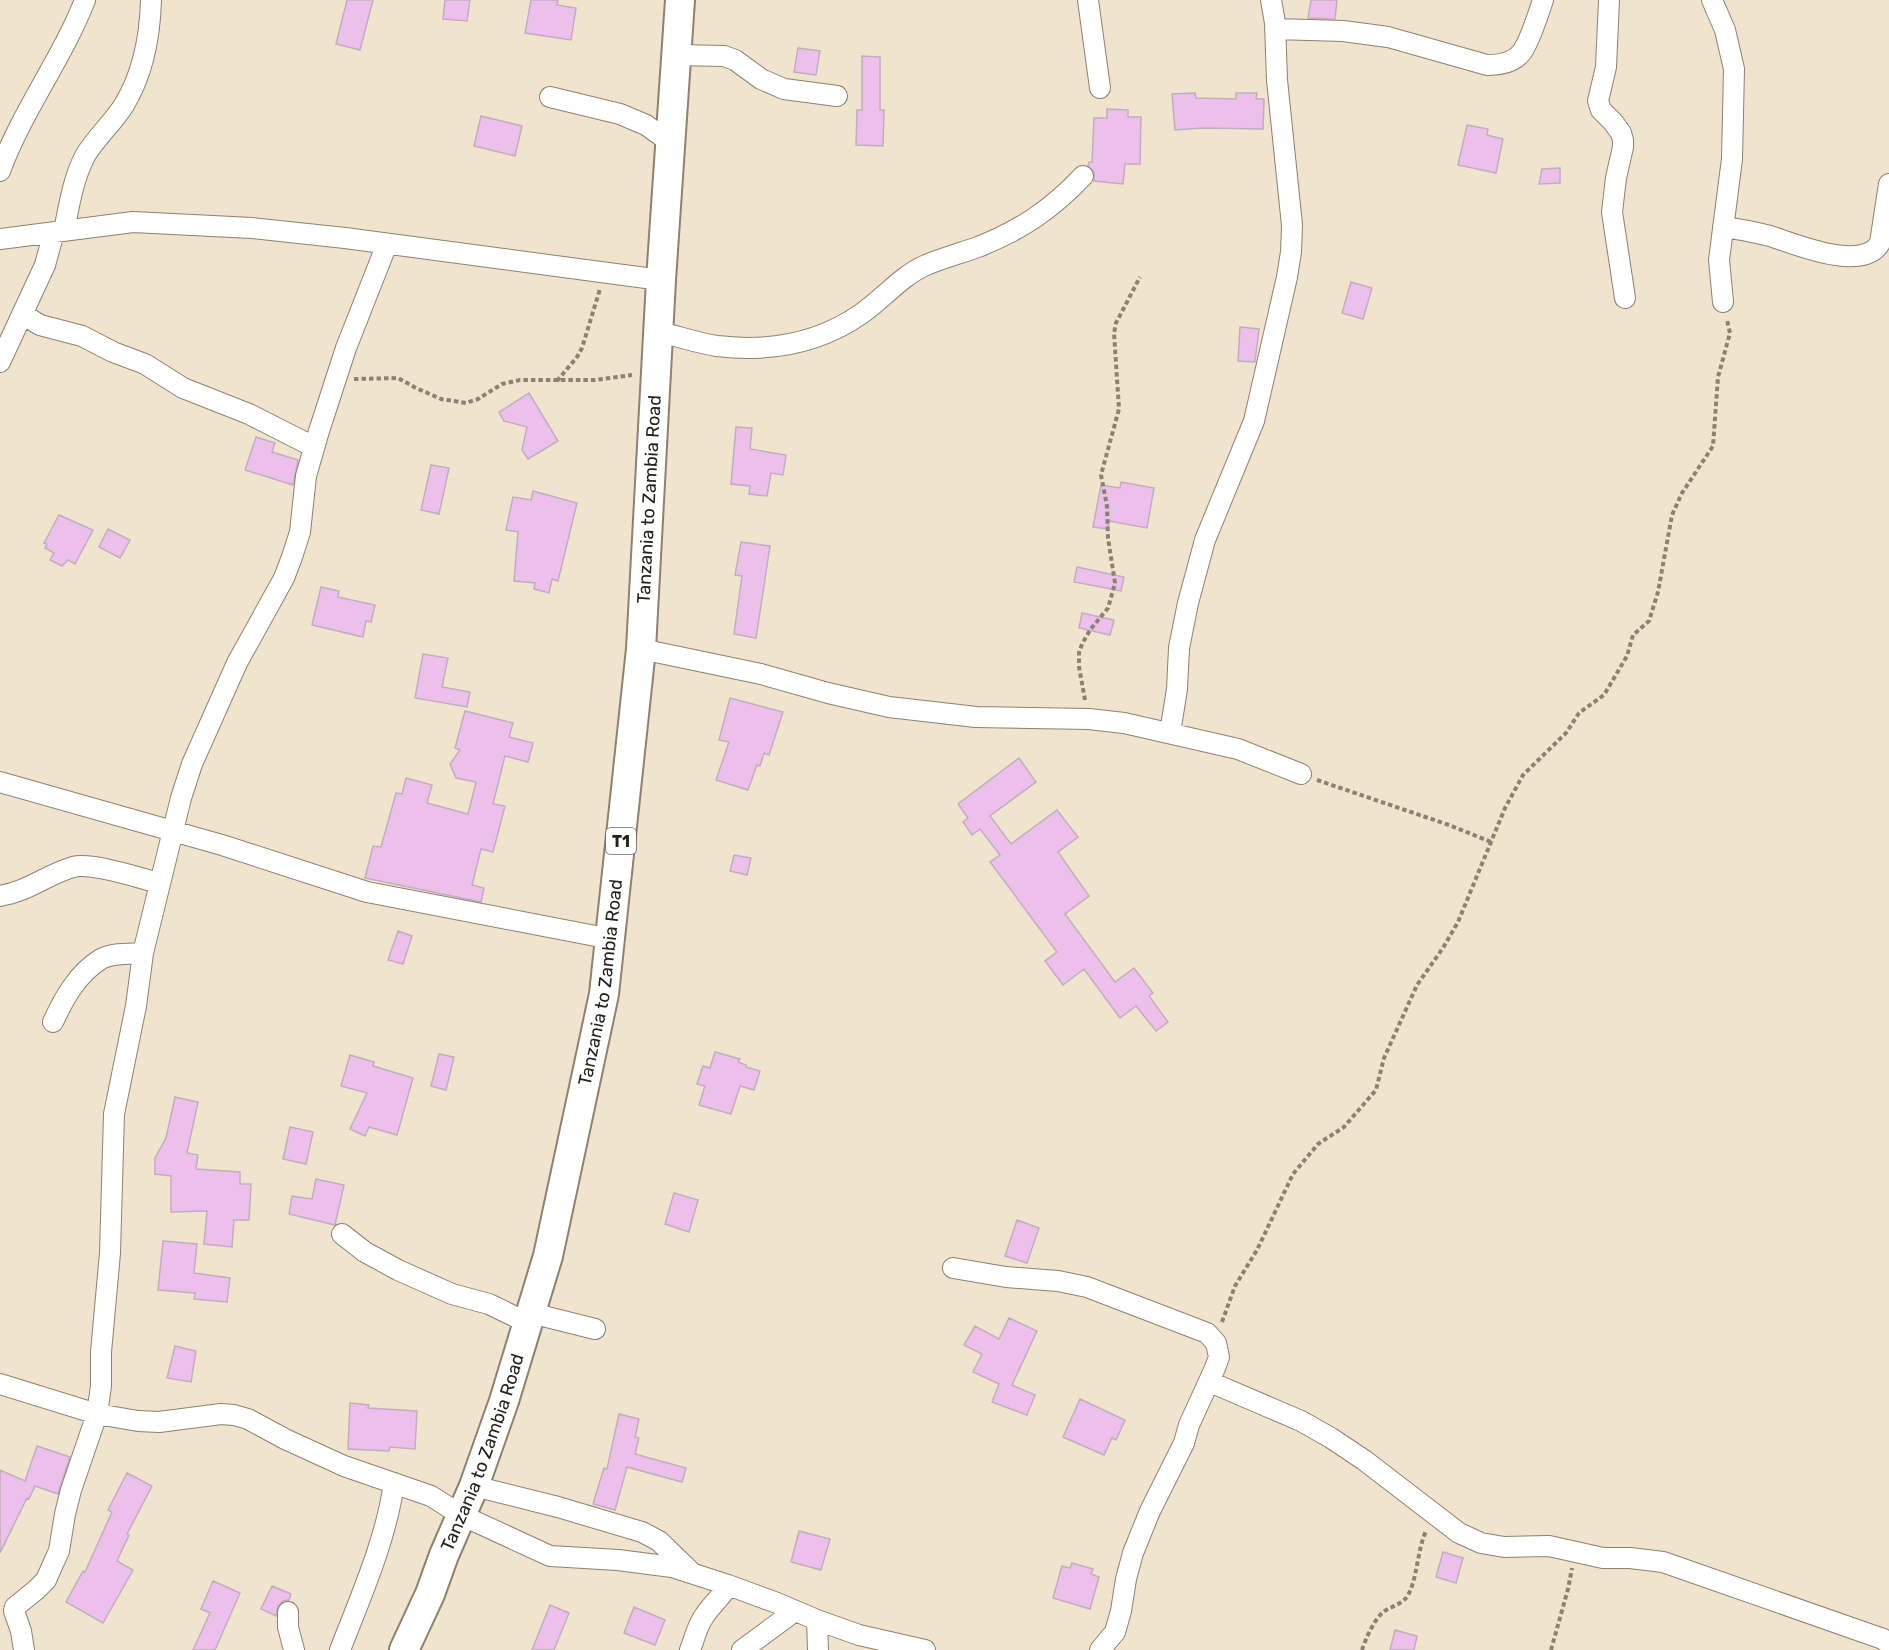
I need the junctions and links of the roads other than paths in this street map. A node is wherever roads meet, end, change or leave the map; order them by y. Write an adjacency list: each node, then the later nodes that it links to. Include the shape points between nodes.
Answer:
1 (85, 0): 15 (street)
2 (151, 0): 19 (street, via 144,61 124,106 84,159)
3 (680, 0): 10 (highway, Tanzania to Zambia Road / T1)
4 (1088, 0): 11 (street)
5 (1271, 0): 9 (street)
6 (1543, 0): 9 (street, via 1522,52 1498,65 1388,37)
7 (1609, 0): 23 (street, via 1606,67 1598,100 1600,110 1613,122 1623,140 1612,212)
8 (1712, 0): 18 (street, via 1725,30 1734,69 1732,159)
9 (1275, 29): 30 (street, via 1292,225 1288,269 1254,421 1205,540 1188,603)
10 (677, 55): 12 (street, via 724,56 761,80 784,89); 14 (highway, Tanzania to Zambia Road / T1)
11 (1100, 88)
12 (837, 96)
13 (550, 97): 14 (street, via 620,114 646,125)
14 (671, 143): 22 (highway, Tanzania to Zambia Road / T1)
15 (0, 171)
16 (1083, 176): 26 (street, via 1041,215 980,246 924,266 861,314 826,334 756,349 714,345)
17 (1889, 184): 18 (street, via 1880,243 1869,254 1825,254)
18 (1724, 226): 24 (street, via 1719,260)
19 (59, 232): 20 (street); 21 (street, via 133,222 252,228); 25 (street)
20 (0, 239)
21 (387, 244): 22 (street); 28 (street, via 361,307)
22 (662, 280): 26 (highway, Tanzania to Zambia Road / T1)
23 (1624, 298)
24 (1723, 302)
25 (22, 314): 27 (street); 28 (street, via 40,325 76,334 145,364 183,388 249,414)
26 (659, 332): 29 (highway, Tanzania to Zambia Road / T1)
27 (0, 362)
28 (314, 447): 33 (street, via 292,557 237,663 192,764)
29 (641, 649): 30 (street, via 889,707 976,717 1089,719); 36 (highway, Tanzania to Zambia Road / T1)
30 (1170, 733): 31 (street, via 1238,749)
31 (1301, 774)
32 (0, 782): 33 (street)
33 (173, 832): 34 (street); 36 (street, via 367,892)
34 (159, 883): 35 (street, via 103,868 76,866); 37 (street)
35 (0, 897)
36 (611, 939): 41 (highway, Tanzania to Zambia Road / T1, via 604,994 577,1124 548,1256)
37 (143, 953): 38 (street, via 102,958 77,981); 45 (street, via 114,1114 110,1253)
38 (53, 1022)
39 (342, 1234): 41 (street, via 398,1270 452,1294)
40 (953, 1268): 43 (street, via 1087,1287 1207,1333 1216,1343 1219,1357)
41 (529, 1318): 42 (street); 47 (highway, Tanzania to Zambia Road / T1)
42 (595, 1329)
43 (1210, 1382): 54 (street, via 1331,1438 1459,1533 1481,1543 1550,1546 1603,1558 1663,1562); 63 (street, via 1133,1553 1115,1632)
44 (0, 1384): 45 (street)
45 (97, 1414): 46 (street, via 159,1422 234,1415 344,1466); 55 (street, via 71,1491 59,1551 46,1580 14,1609)
46 (394, 1482): 48 (street, via 431,1496); 57 (street, via 379,1547)
47 (474, 1486): 48 (highway, Tanzania to Zambia Road / T1); 49 (street, via 642,1532 659,1541)
48 (461, 1515): 49 (street, via 550,1556 643,1563); 58 (highway, Tanzania to Zambia Road / T1)
49 (691, 1572): 50 (street)
50 (728, 1585): 51 (street); 59 (street, via 706,1613)
51 (795, 1611): 53 (street); 60 (street)
52 (288, 1612): 56 (street)
53 (817, 1620): 61 (street); 62 (street, via 859,1635)
54 (1887, 1641)
55 (24, 1650)
56 (294, 1650)
57 (340, 1650)
58 (404, 1650)
59 (690, 1650)
60 (742, 1650)
61 (818, 1650)
62 (925, 1650)
63 (1100, 1650)

